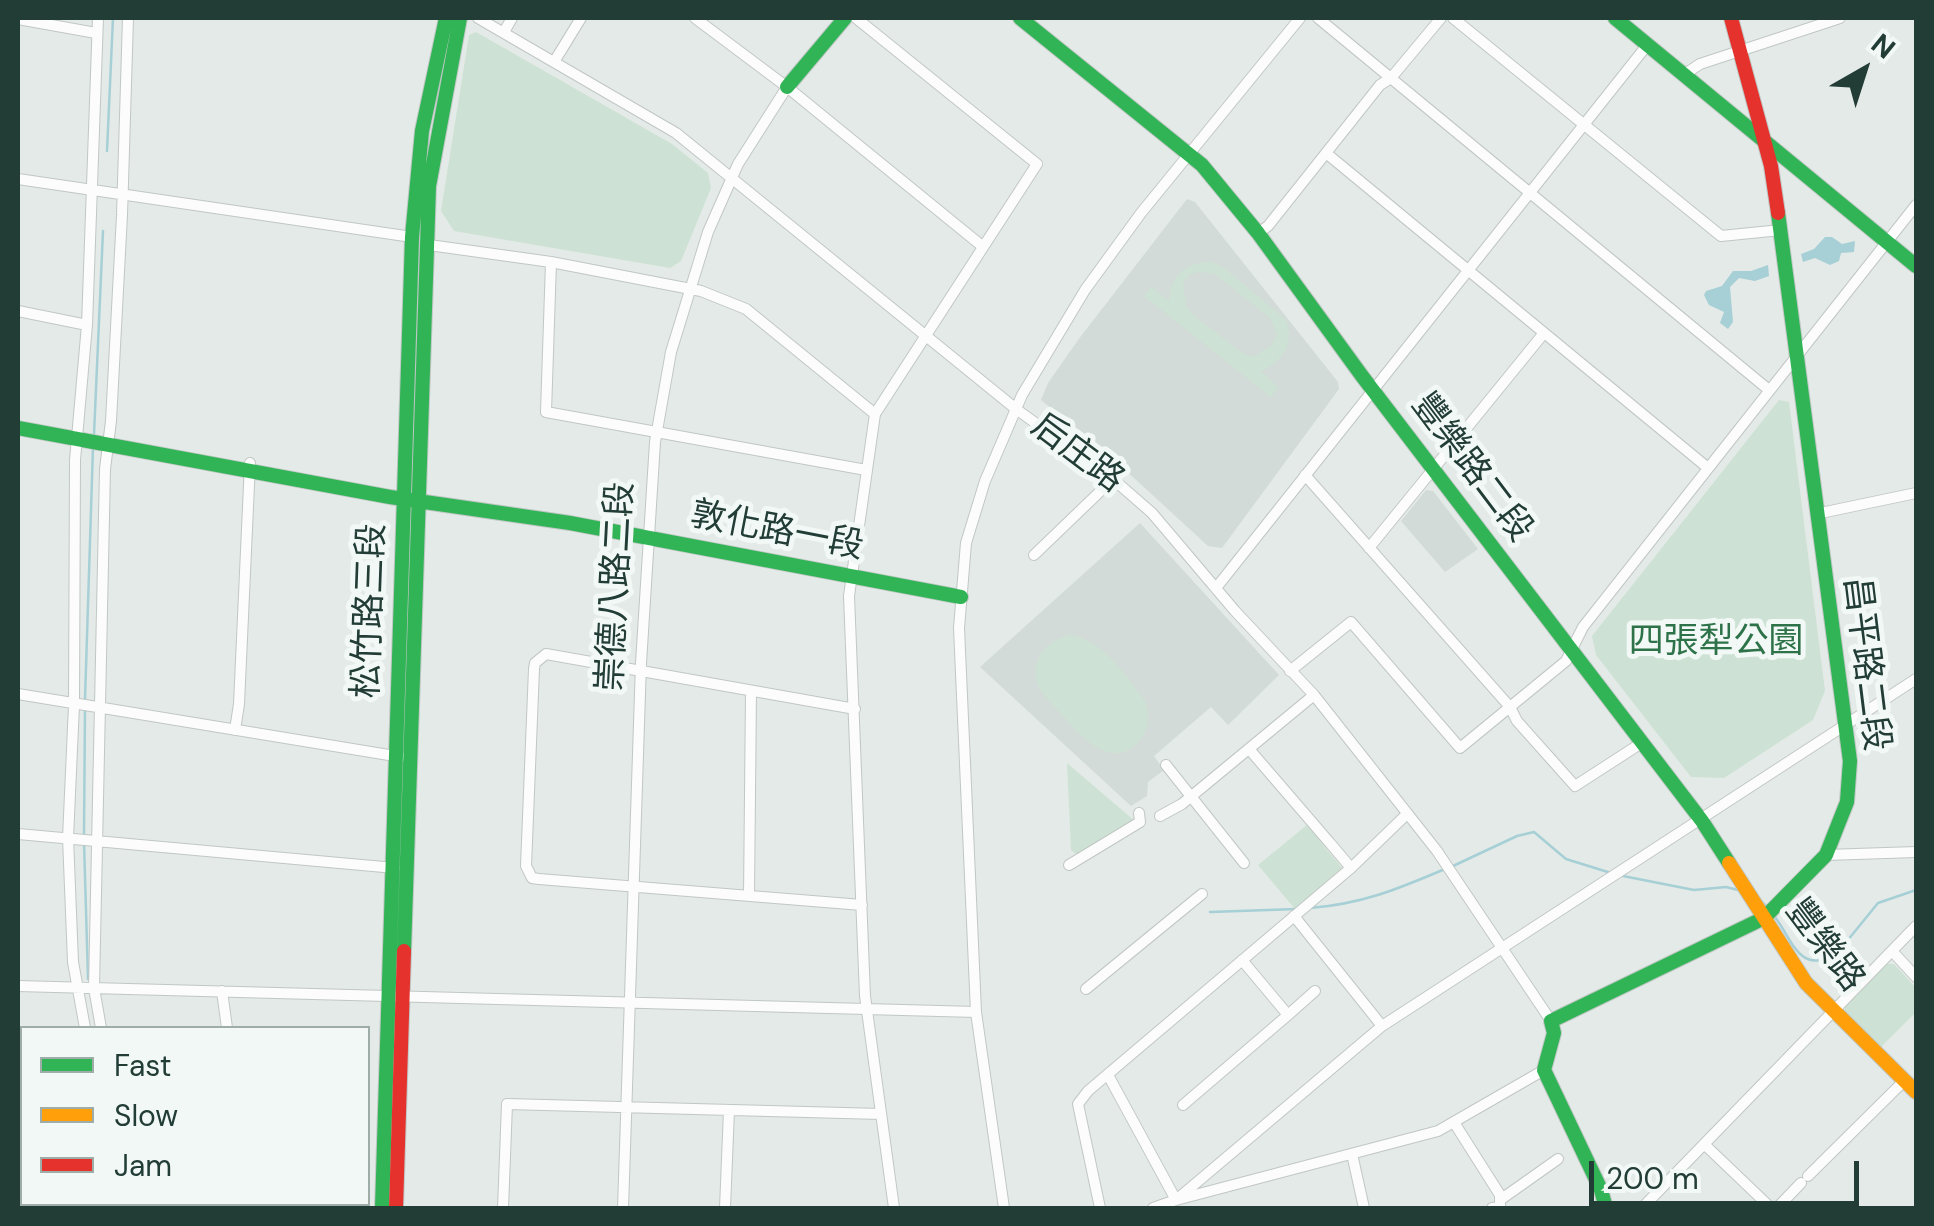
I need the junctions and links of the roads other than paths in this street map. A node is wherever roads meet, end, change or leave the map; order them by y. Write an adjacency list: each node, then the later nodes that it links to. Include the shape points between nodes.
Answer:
1 (98, 18): 21 (street)
2 (128, 18): 36 (street)
3 (446, 18): 40 (street, 松竹路三段, via 422,130)
4 (460, 18): 42 (street, 松竹路三段, via 432,160)
5 (478, 18): 20 (street, 后庄路)
6 (512, 18): 20 (street)
7 (581, 18): 24 (street)
8 (695, 18): 27 (street)
9 (846, 18): 27 (street, 崇德八路二段)
10 (856, 18): 43 (street, via 1037,164)
11 (1020, 18): 31 (street, 豐樂路二段)
12 (1300, 18): 31 (street)
13 (1318, 18): 26 (street)
14 (1441, 18): 26 (street)
15 (1453, 18): 28 (street)
16 (1616, 18): 22 (street)
17 (1731, 18): 23 (street, 昌平路二段)
18 (1840, 18): 23 (street)
19 (18, 20): 21 (street)
20 (504, 32): 24 (street, 后庄路)
21 (96, 33): 34 (street)
22 (1648, 44): 25 (street); 28 (street)
23 (1741, 51): 25 (street); 29 (street, 昌平路二段)
24 (554, 62): 32 (street, 后庄路, via 676,133)
25 (1684, 74): 29 (street)
26 (1391, 78): 30 (street); 35 (street)
27 (787, 87): 32 (street, 崇德八路二段); 43 (street)
28 (1584, 124): 35 (street); 38 (street, via 1721,236)
29 (1763, 140): 38 (street, 昌平路二段); 41 (street)
30 (1326, 153): 39 (street); 46 (street)
31 (1189, 154): 39 (street, 豐樂路二段); 55 (street, via 1085,290)
32 (732, 176): 47 (street, 崇德八路二段); 51 (street, 后庄路)
33 (18, 179): 34 (street)
34 (94, 191): 36 (street); 49 (street)
35 (1529, 194): 46 (street); 54 (street)
36 (122, 195): 40 (street); 61 (street)
37 (1916, 205): 41 (street)
38 (1781, 230): 52 (street, 昌平路二段)
39 (1258, 233): 53 (street, 豐樂路二段)
40 (412, 238): 69 (street, 松竹路三段, via 402,487)
41 (1887, 241): 45 (street); 52 (street)
42 (429, 246): 44 (street); 69 (street, 松竹路三段)
43 (982, 246): 51 (street)
44 (551, 262): 47 (street); 59 (street, via 546,412)
45 (1916, 266)
46 (1468, 271): 50 (street); 53 (street)
47 (689, 286): 56 (street, via 746,309); 59 (street, 崇德八路二段)
48 (18, 311): 49 (street)
49 (87, 325): 60 (street)
50 (1544, 333): 63 (street); 64 (street)
51 (925, 335): 55 (street, 后庄路); 56 (street)
52 (1796, 354): 54 (street); 70 (street, 昌平路二段)
53 (1374, 390): 64 (street, 豐樂路二段); 66 (street)
54 (1769, 390): 63 (street)
55 (1016, 409): 67 (street, 后庄路); 76 (street, via 966,543)
56 (875, 414): 65 (street)
57 (18, 420): 60 (street, 敦化路一段)
58 (18, 428): 60 (street, 敦化路一段)
59 (658, 434): 65 (street); 71 (street, 崇德八路二段)
60 (78, 436): 61 (street, 敦化路一段); 84 (street)
61 (108, 442): 62 (street, 敦化路一段); 87 (street)
62 (249, 467): 69 (street, 敦化路一段, via 389,487); 89 (street)
63 (1708, 468): 77 (street)
64 (1433, 469): 72 (street); 77 (street, 豐樂路二段)
65 (866, 470): 74 (street)
66 (1305, 474): 72 (street); 75 (street)
67 (1113, 479): 73 (street); 75 (street, 后庄路)
68 (1916, 493): 70 (street)
69 (411, 499): 71 (street, 敦化路一段); 92 (street, 松竹路三段)
70 (1816, 514): 88 (street, 昌平路二段)
71 (647, 538): 74 (street, 敦化路一段); 79 (street, 崇德八路二段)
72 (1370, 548): 85 (street)
73 (1034, 555)
74 (850, 578): 76 (street, 敦化路一段); 86 (street)
75 (1216, 588): 78 (street, 后庄路)
76 (960, 596): 129 (street)
77 (1571, 648): 85 (street, via 1566,661); 90 (street, 豐樂路二段)
78 (1290, 671): 83 (street, 后庄路); 85 (street, via 1350,622 1460,748)
79 (641, 672): 81 (street); 108 (street, 崇德八路二段); 108 (street, via 546,654 534,669 528,873)
80 (1916, 679): 88 (street)
81 (752, 692): 86 (street); 110 (street)
82 (18, 694): 84 (street)
83 (1314, 695): 91 (street); 96 (street, 后庄路)
84 (74, 705): 87 (street); 100 (street)
85 (1510, 707): 90 (street, via 1574,786)
86 (855, 709): 111 (street)
87 (100, 710): 89 (street); 101 (street)
88 (1843, 726): 98 (street); 103 (street, 昌平路二段, via 1850,761 1847,799)
89 (235, 730): 92 (street)
90 (1642, 742): 98 (street, 豐樂路二段)
91 (1249, 749): 94 (street); 107 (street)
92 (404, 757): 106 (street, 松竹路三段)
93 (1166, 766): 94 (street)
94 (1191, 796): 97 (street); 104 (street)
95 (1139, 813): 105 (street, via 1140,822)
96 (1407, 814): 107 (street); 115 (street, 后庄路)
97 (1160, 816)
98 (1702, 821): 113 (street, 豐樂路); 115 (street)
99 (18, 834): 100 (street)
100 (68, 838): 101 (street); 120 (street)
101 (96, 841): 106 (street); 121 (street)
102 (1916, 852): 103 (street)
103 (1826, 854): 113 (street, 昌平路二段)
104 (1244, 863)
105 (1068, 865)
106 (400, 868): 125 (street, 松竹路三段)
107 (1351, 868): 112 (street)
108 (633, 886): 110 (street); 126 (street, 崇德八路二段)
109 (1202, 894): 122 (street)
110 (749, 896): 111 (street)
111 (862, 905): 127 (street)
112 (1294, 916): 117 (street); 135 (street)
113 (1764, 918): 128 (street, 豐樂路, via 1806,983); 131 (street, 昌平路二段)
114 (1916, 926): 116 (street)
115 (1501, 947): 131 (street, 后庄路); 135 (street)
116 (1892, 951): 118 (street); 128 (street)
117 (1242, 960): 130 (street); 137 (street)
118 (1916, 977)
119 (18, 986): 120 (street)
120 (78, 986): 121 (street); 132 (street)
121 (94, 988): 123 (street); 133 (street)
122 (1086, 989)
123 (222, 991): 125 (street); 134 (street)
124 (1315, 991): 130 (street)
125 (396, 998): 126 (street); 150 (street, 松竹路三段); 151 (street, 松竹路三段)
126 (631, 1004): 127 (street); 140 (street, 崇德八路二段)
127 (867, 1010): 129 (street); 143 (street)
128 (1834, 1011): 138 (street, 豐樂路); 145 (street)
129 (976, 1012): 156 (street)
130 (1288, 1015): 141 (street)
131 (1552, 1021): 136 (street)
132 (85, 1026)
133 (101, 1026)
134 (227, 1026)
135 (1382, 1026): 148 (street)
136 (1544, 1070): 144 (street); 160 (street)
137 (1108, 1075): 148 (street); 157 (street, via 1078,1104)
138 (1904, 1080): 139 (street, 豐樂路); 162 (street)
139 (1916, 1092)
140 (626, 1106): 142 (street); 152 (street, via 507,1104); 153 (street, 崇德八路二段)
141 (1183, 1106)
142 (730, 1110): 143 (street); 154 (street)
143 (881, 1114): 155 (street)
144 (1456, 1124): 146 (street); 149 (street)
145 (1704, 1144): 161 (street); 162 (street)
146 (1352, 1154): 148 (street); 159 (street)
147 (1558, 1160): 149 (street)
148 (1182, 1202): 158 (street)
149 (1496, 1204)
150 (382, 1208)
151 (396, 1208)
152 (503, 1208)
153 (622, 1208)
154 (725, 1208)
155 (894, 1208)
156 (1004, 1208)
157 (1100, 1208)
158 (1153, 1208)
159 (1364, 1208)
160 (1606, 1208)
161 (1642, 1208)
162 (1774, 1208)

